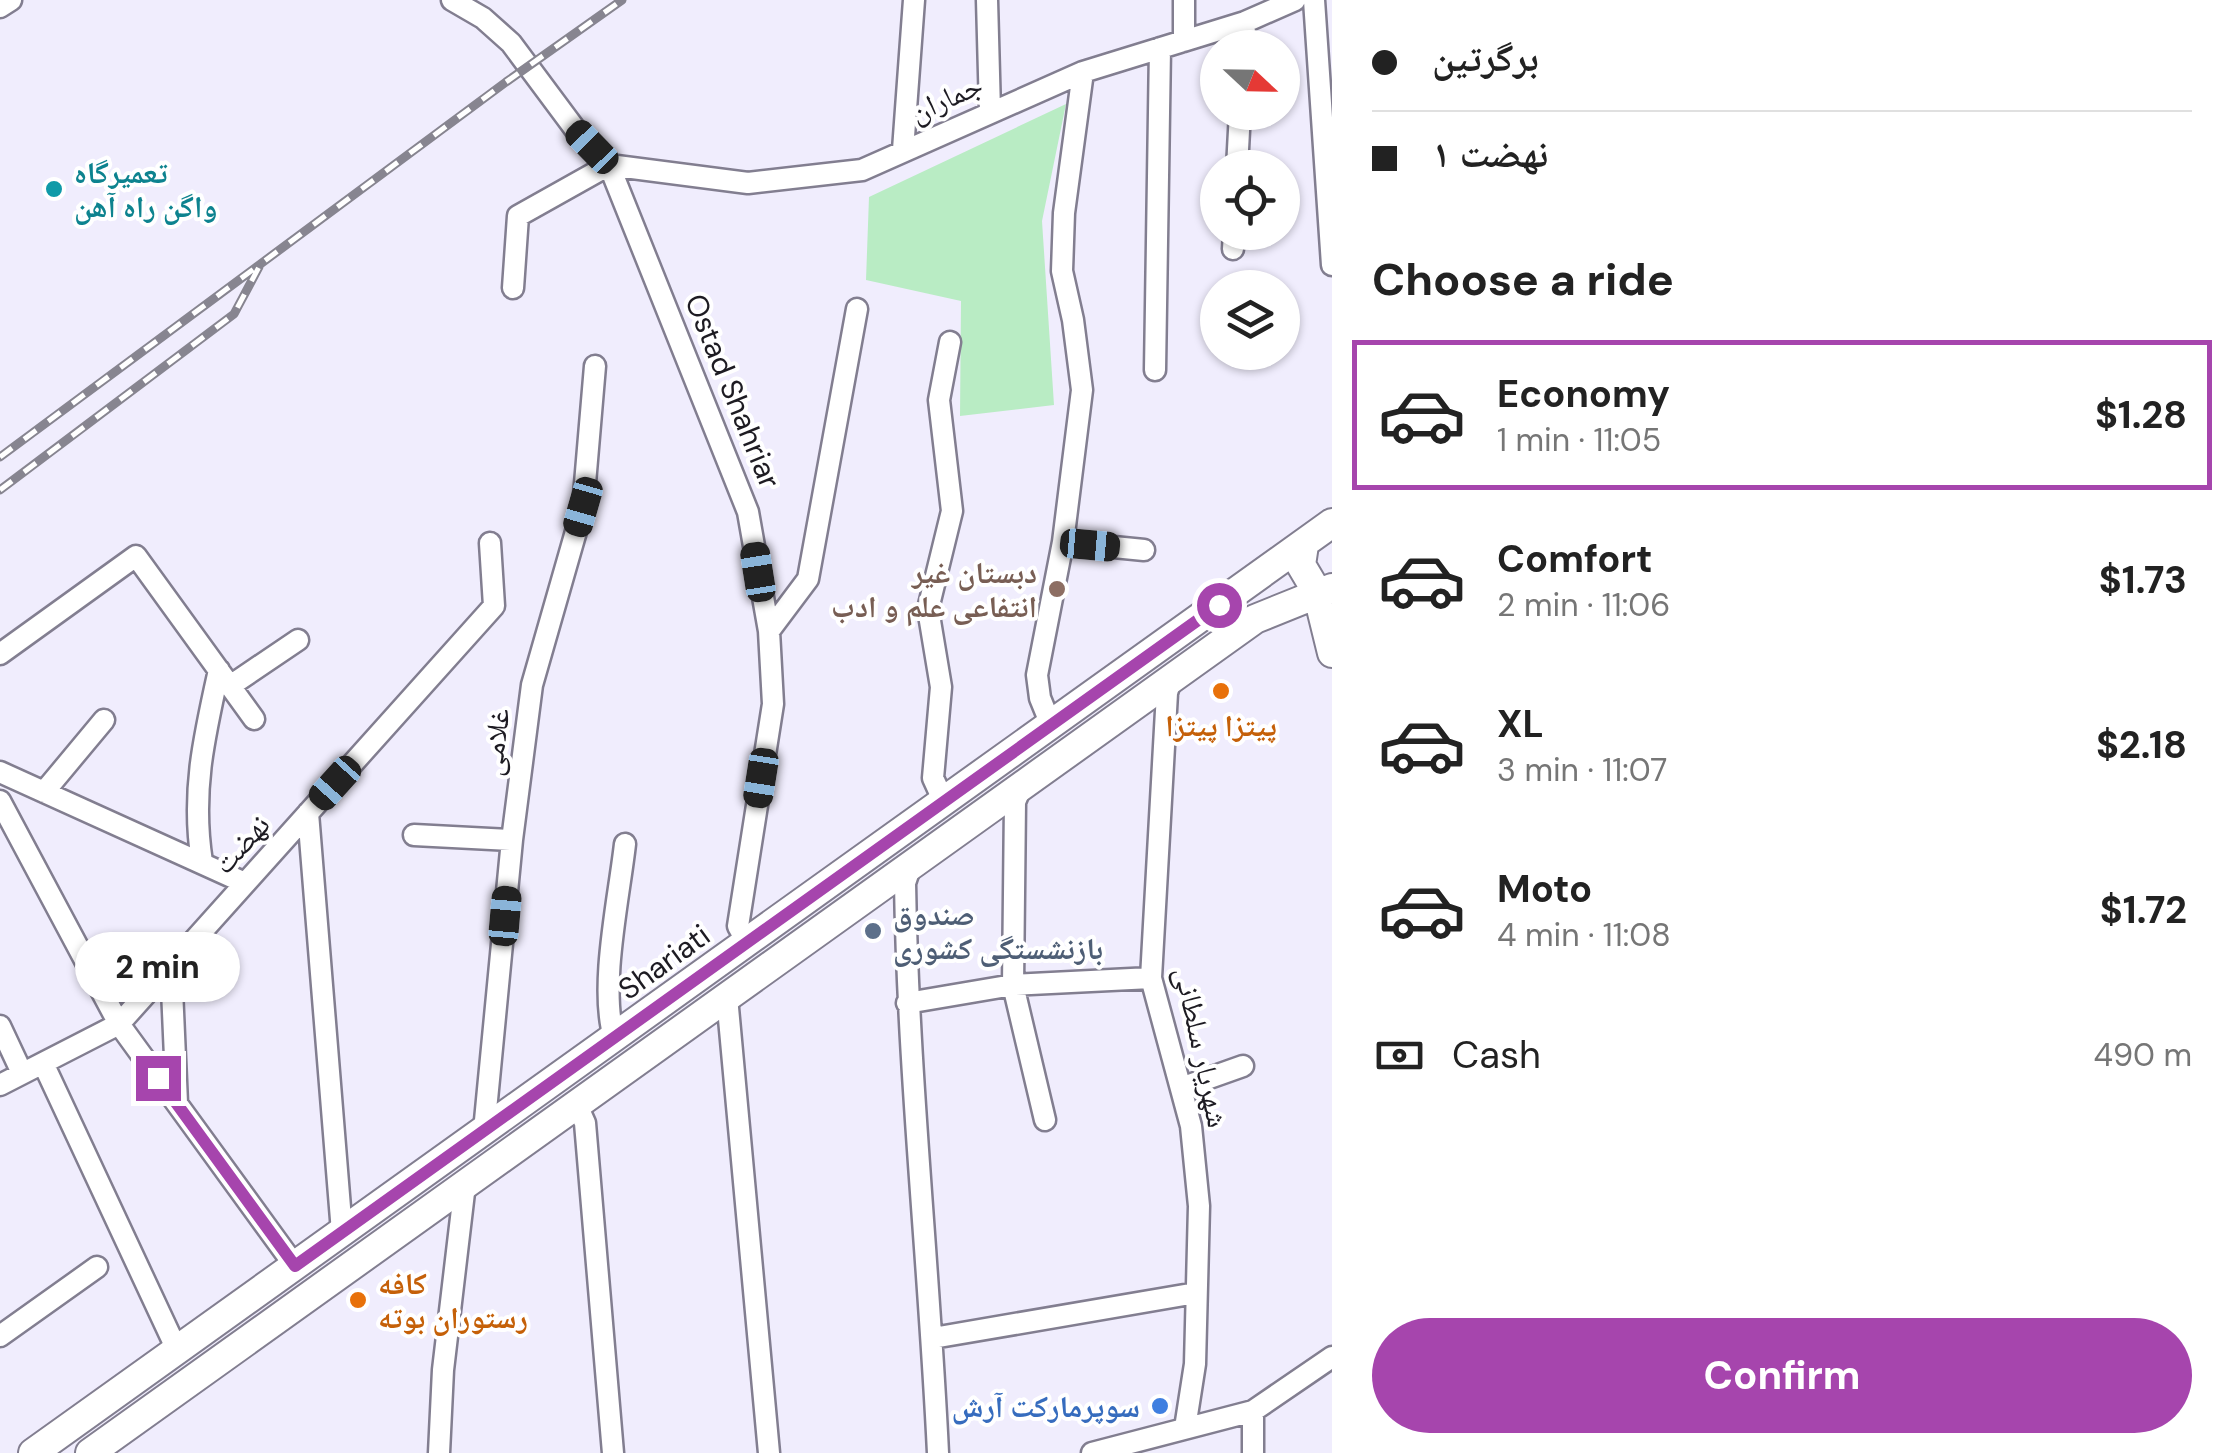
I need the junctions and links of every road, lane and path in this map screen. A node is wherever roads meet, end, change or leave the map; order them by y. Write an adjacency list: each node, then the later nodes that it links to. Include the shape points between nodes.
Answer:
1 (11, 0): 8 (street)
2 (452, 0): 16 (street, via 511,43)
3 (914, 0): 15 (street)
4 (987, 0): 14 (street)
5 (1184, 0): 11 (street)
6 (1296, 0): 9 (street, جماران)
7 (1314, 0): 17 (street)
8 (0, 8)
9 (1245, 22): 10 (street); 11 (street, جماران)
10 (1245, 30)
11 (1184, 40): 12 (street, جماران)
12 (1160, 48): 13 (street, جماران); 22 (street)
13 (1083, 72): 14 (street, جماران); 24 (street, via 1064,213 1062,270 1082,390)
14 (990, 111): 15 (street, جماران)
15 (902, 150): 16 (street, جماران, via 862,170 748,182)
16 (609, 165): 18 (street, via 518,216); 31 (street, Ostad Shahriar, via 748,512)
17 (1332, 265)
18 (514, 288)
19 (858, 309): 31 (street, via 808,579)
20 (950, 342): 44 (street, via 939,400 952,511 928,609 941,687 933,778)
21 (595, 366): 47 (street, غلامی, via 583,507 532,685)
22 (1155, 370)
23 (1332, 523): 26 (main road, Shariati)
24 (1063, 542): 27 (street); 39 (street, via 1037,675)
25 (490, 543): 45 (street, نهضت, via 494,606)
26 (1304, 545): 28 (main road, via 1301,566); 29 (main road, Shariati)
27 (1144, 550)
28 (1324, 590): 30 (main road); 33 (main road)
29 (1238, 591): 30 (main road, via 1260,600); 39 (main road, Shariati)
30 (1255, 619): 36 (main road)
31 (769, 631): 52 (street, Ostad Shahriar, via 773,704 738,926)
32 (298, 640): 35 (street)
33 (1331, 643)
34 (0, 654): 35 (street, via 136,556)
35 (224, 678): 37 (street); 49 (street, via 200,758 196,823)
36 (1171, 679): 41 (main road); 54 (street, شهریار سلطانی)
37 (254, 719)
38 (104, 720): 42 (street)
39 (1051, 725): 44 (main road, Shariati)
40 (0, 772): 42 (street)
41 (1022, 786): 50 (main road); 55 (street, via 1015,802)
42 (44, 792): 49 (street)
43 (0, 801): 58 (street)
44 (944, 802): 52 (main road, Shariati)
45 (308, 813): 51 (street, نهضت); 71 (street)
46 (414, 835): 47 (street)
47 (512, 840): 69 (street, غلامی)
48 (625, 844): 60 (street, via 608,993)
49 (202, 862): 51 (street)
50 (911, 865): 56 (main road); 57 (street, via 905,883)
51 (246, 883): 53 (street, نهضت)
52 (747, 942): 60 (main road, Shariati)
53 (171, 966): 58 (street, نهضت); 66 (street)
54 (1151, 978): 55 (street); 65 (street, شهریار سلطانی)
55 (1013, 986): 57 (street); 68 (street)
56 (727, 997): 67 (main road); 86 (street)
57 (907, 1003): 76 (street)
58 (118, 1024): 61 (street, نهضت); 66 (street)
59 (0, 1026): 63 (street)
60 (614, 1037): 69 (main road, Shariati)
61 (43, 1063): 63 (street, نهضت); 77 (street)
62 (1243, 1066): 65 (street)
63 (22, 1072): 64 (street, نهضت)
64 (0, 1085)
65 (1181, 1088): 74 (street, شهریار سلطانی, via 1199,1206)
66 (177, 1105): 72 (street)
67 (577, 1105): 70 (main road); 85 (street, via 585,1123)
68 (1045, 1120)
69 (484, 1131): 71 (main road, Shariati)
70 (466, 1184): 83 (main road); 84 (street)
71 (342, 1232): 72 (main road, Shariati)
72 (295, 1266): 77 (main road, Shariati)
73 (97, 1268): 75 (street)
74 (1196, 1293): 76 (street); 80 (street, شهریار سلطانی, via 1196,1364)
75 (0, 1336)
76 (932, 1338): 87 (street)
77 (177, 1350): 82 (main road, Shariati)
78 (1332, 1357): 79 (street)
79 (1253, 1411): 80 (street); 89 (street)
80 (1185, 1428): 81 (street)
81 (1126, 1450): 88 (street)
82 (33, 1453)
83 (90, 1453)
84 (438, 1453)
85 (612, 1453)
86 (768, 1453)
87 (938, 1453)
88 (1092, 1453)
89 (1253, 1453)

